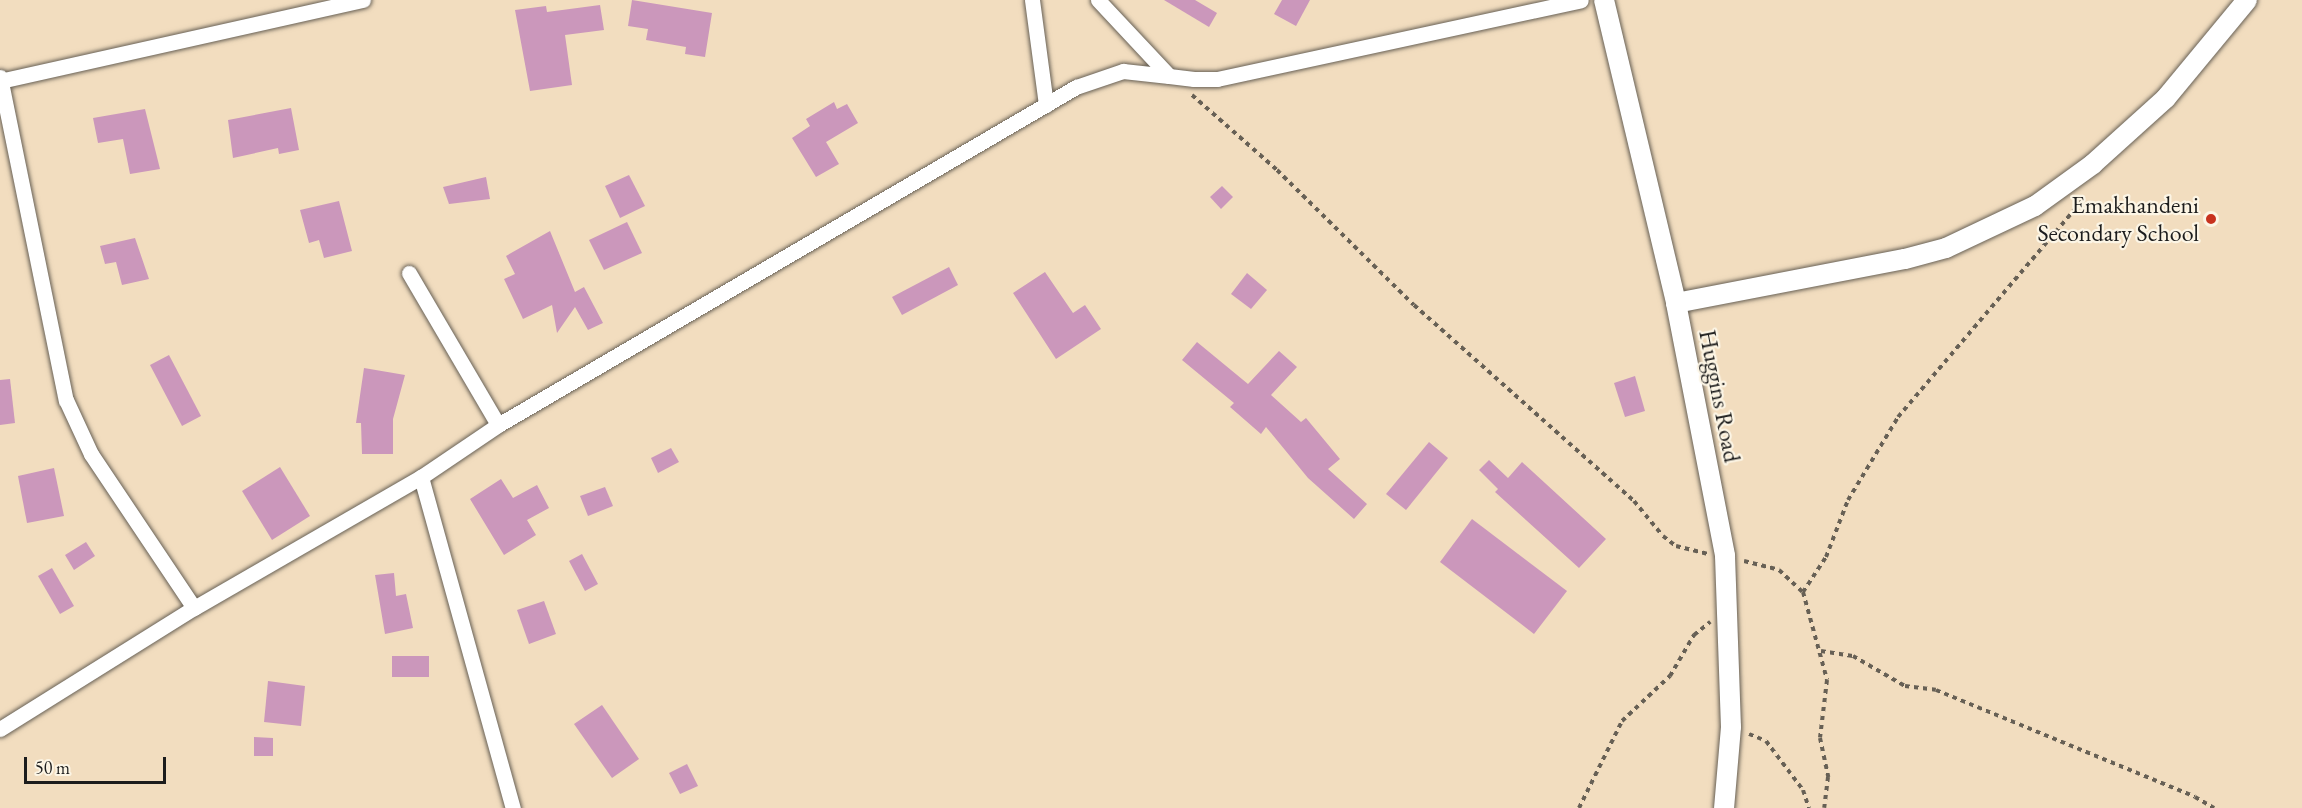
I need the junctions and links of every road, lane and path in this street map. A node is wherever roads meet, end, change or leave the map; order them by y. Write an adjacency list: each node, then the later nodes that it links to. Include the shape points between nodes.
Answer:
1 (1032, 0): 9 (street)
2 (1098, 0): 7 (street)
3 (1581, 0): 7 (street, via 1217,79)
4 (1604, 0): 12 (street, Huggins Road)
5 (2247, 0): 10 (street, via 2166,98)
6 (353, 1): 8 (street)
7 (1168, 76): 9 (street, via 1123,71 1076,87); 15 (path, via 1229,125 1414,305 1634,501 1663,536 1676,546)
8 (0, 79): 17 (street, via 66,400 97,463)
9 (1047, 105): 13 (street)
10 (2093, 164): 12 (street, via 2035,206 1946,248 1905,260); 16 (path, via 2082,201 1898,417 1848,500 1826,557)
11 (410, 273): 13 (street)
12 (1676, 303): 15 (street, Huggins Road)
13 (498, 425): 14 (street)
14 (421, 477): 17 (street); 22 (street)
15 (1725, 556): 16 (path, via 1779,570); 18 (street, Huggins Road)
16 (1803, 592): 19 (path)
17 (194, 608): 21 (street)
18 (1727, 609): 20 (street, Huggins Road); 23 (path, via 1694,635 1670,676 1622,721)
19 (1821, 651): 26 (path, via 1827,680 1820,738 1828,777); 27 (path, via 1854,656 1905,686 1936,690)
20 (1731, 727): 24 (street, Huggins Road); 25 (path, via 1766,741 1803,790)
21 (0, 729)
22 (513, 808)
23 (1579, 808)
24 (1724, 808)
25 (1809, 808)
26 (1824, 808)
27 (2214, 808)

